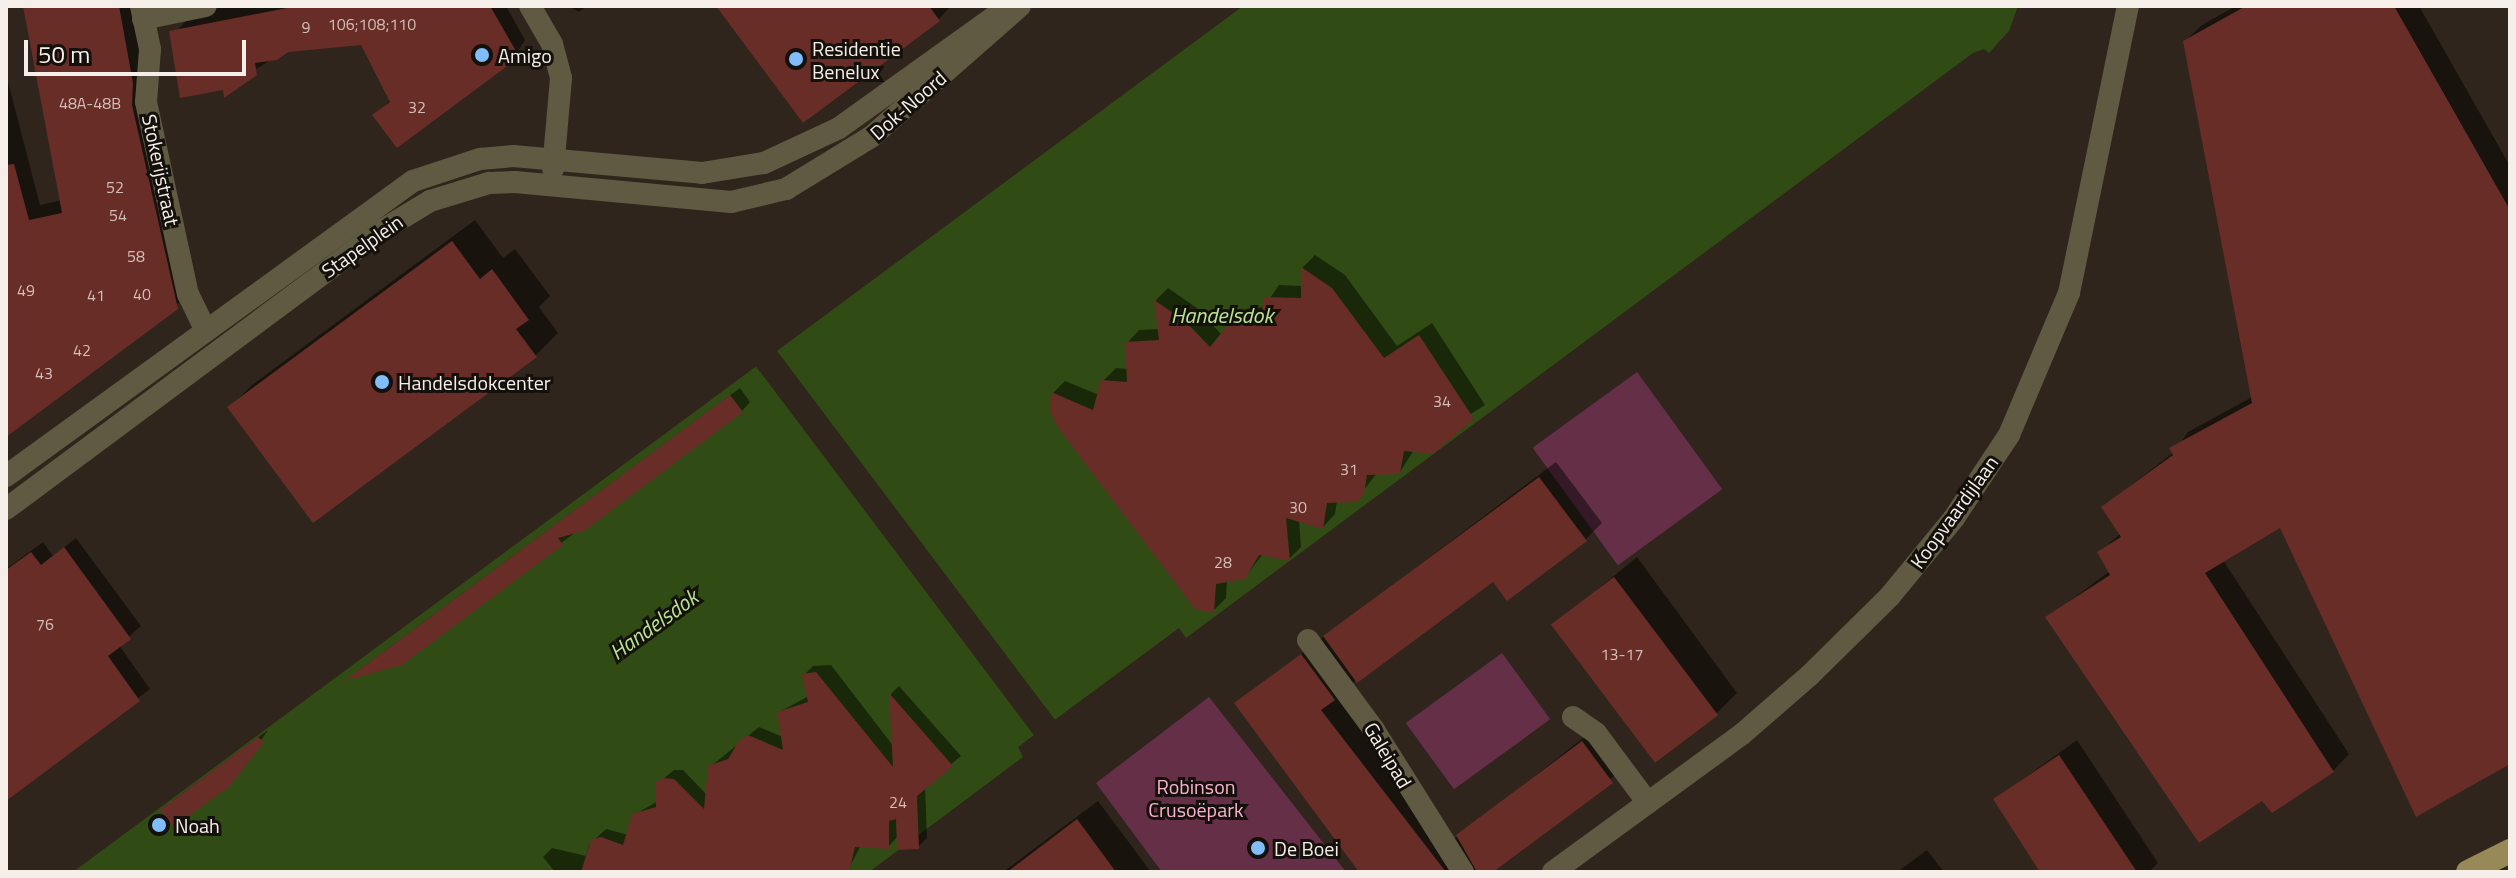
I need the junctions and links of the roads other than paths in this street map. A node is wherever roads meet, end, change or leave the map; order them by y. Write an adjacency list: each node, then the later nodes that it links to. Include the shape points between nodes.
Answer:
1 (206, 6): 6 (street)
2 (530, 6): 7 (street, via 552,44 561,78)
3 (1012, 6): 8 (street, Dok-Noord, via 962,35 839,128)
4 (1020, 6): 10 (street, Dok-Noord, via 871,137)
5 (2128, 6): 18 (street, Koopvaardijlaan, via 2069,293 2009,435 1954,518 1890,596 1741,735)
6 (142, 12): 11 (street, Stokerijstraat, via 150,49 146,102 188,294)
7 (554, 156): 8 (street, Stapelplein, via 702,173); 9 (street); 11 (street, Stapelplein, via 480,159 413,181)
8 (775, 158)
9 (551, 183): 10 (street, Stapelplein, via 731,202); 13 (street, Stapelplein, via 489,183 403,216)
10 (786, 189)
11 (205, 329): 12 (street, Stapelplein)
12 (90, 414): 13 (street); 14 (street, Stapelplein)
13 (106, 435): 15 (street, Stapelplein)
14 (6, 476)
15 (10, 498)
16 (1308, 640): 20 (street, Galeipad, via 1374,730)
17 (1573, 717): 18 (street, via 1596,733)
18 (1648, 803): 21 (street, Koopvaardijlaan)
19 (2510, 851): 22 (main road)
20 (1463, 872)
21 (1553, 872)
22 (2468, 872)

